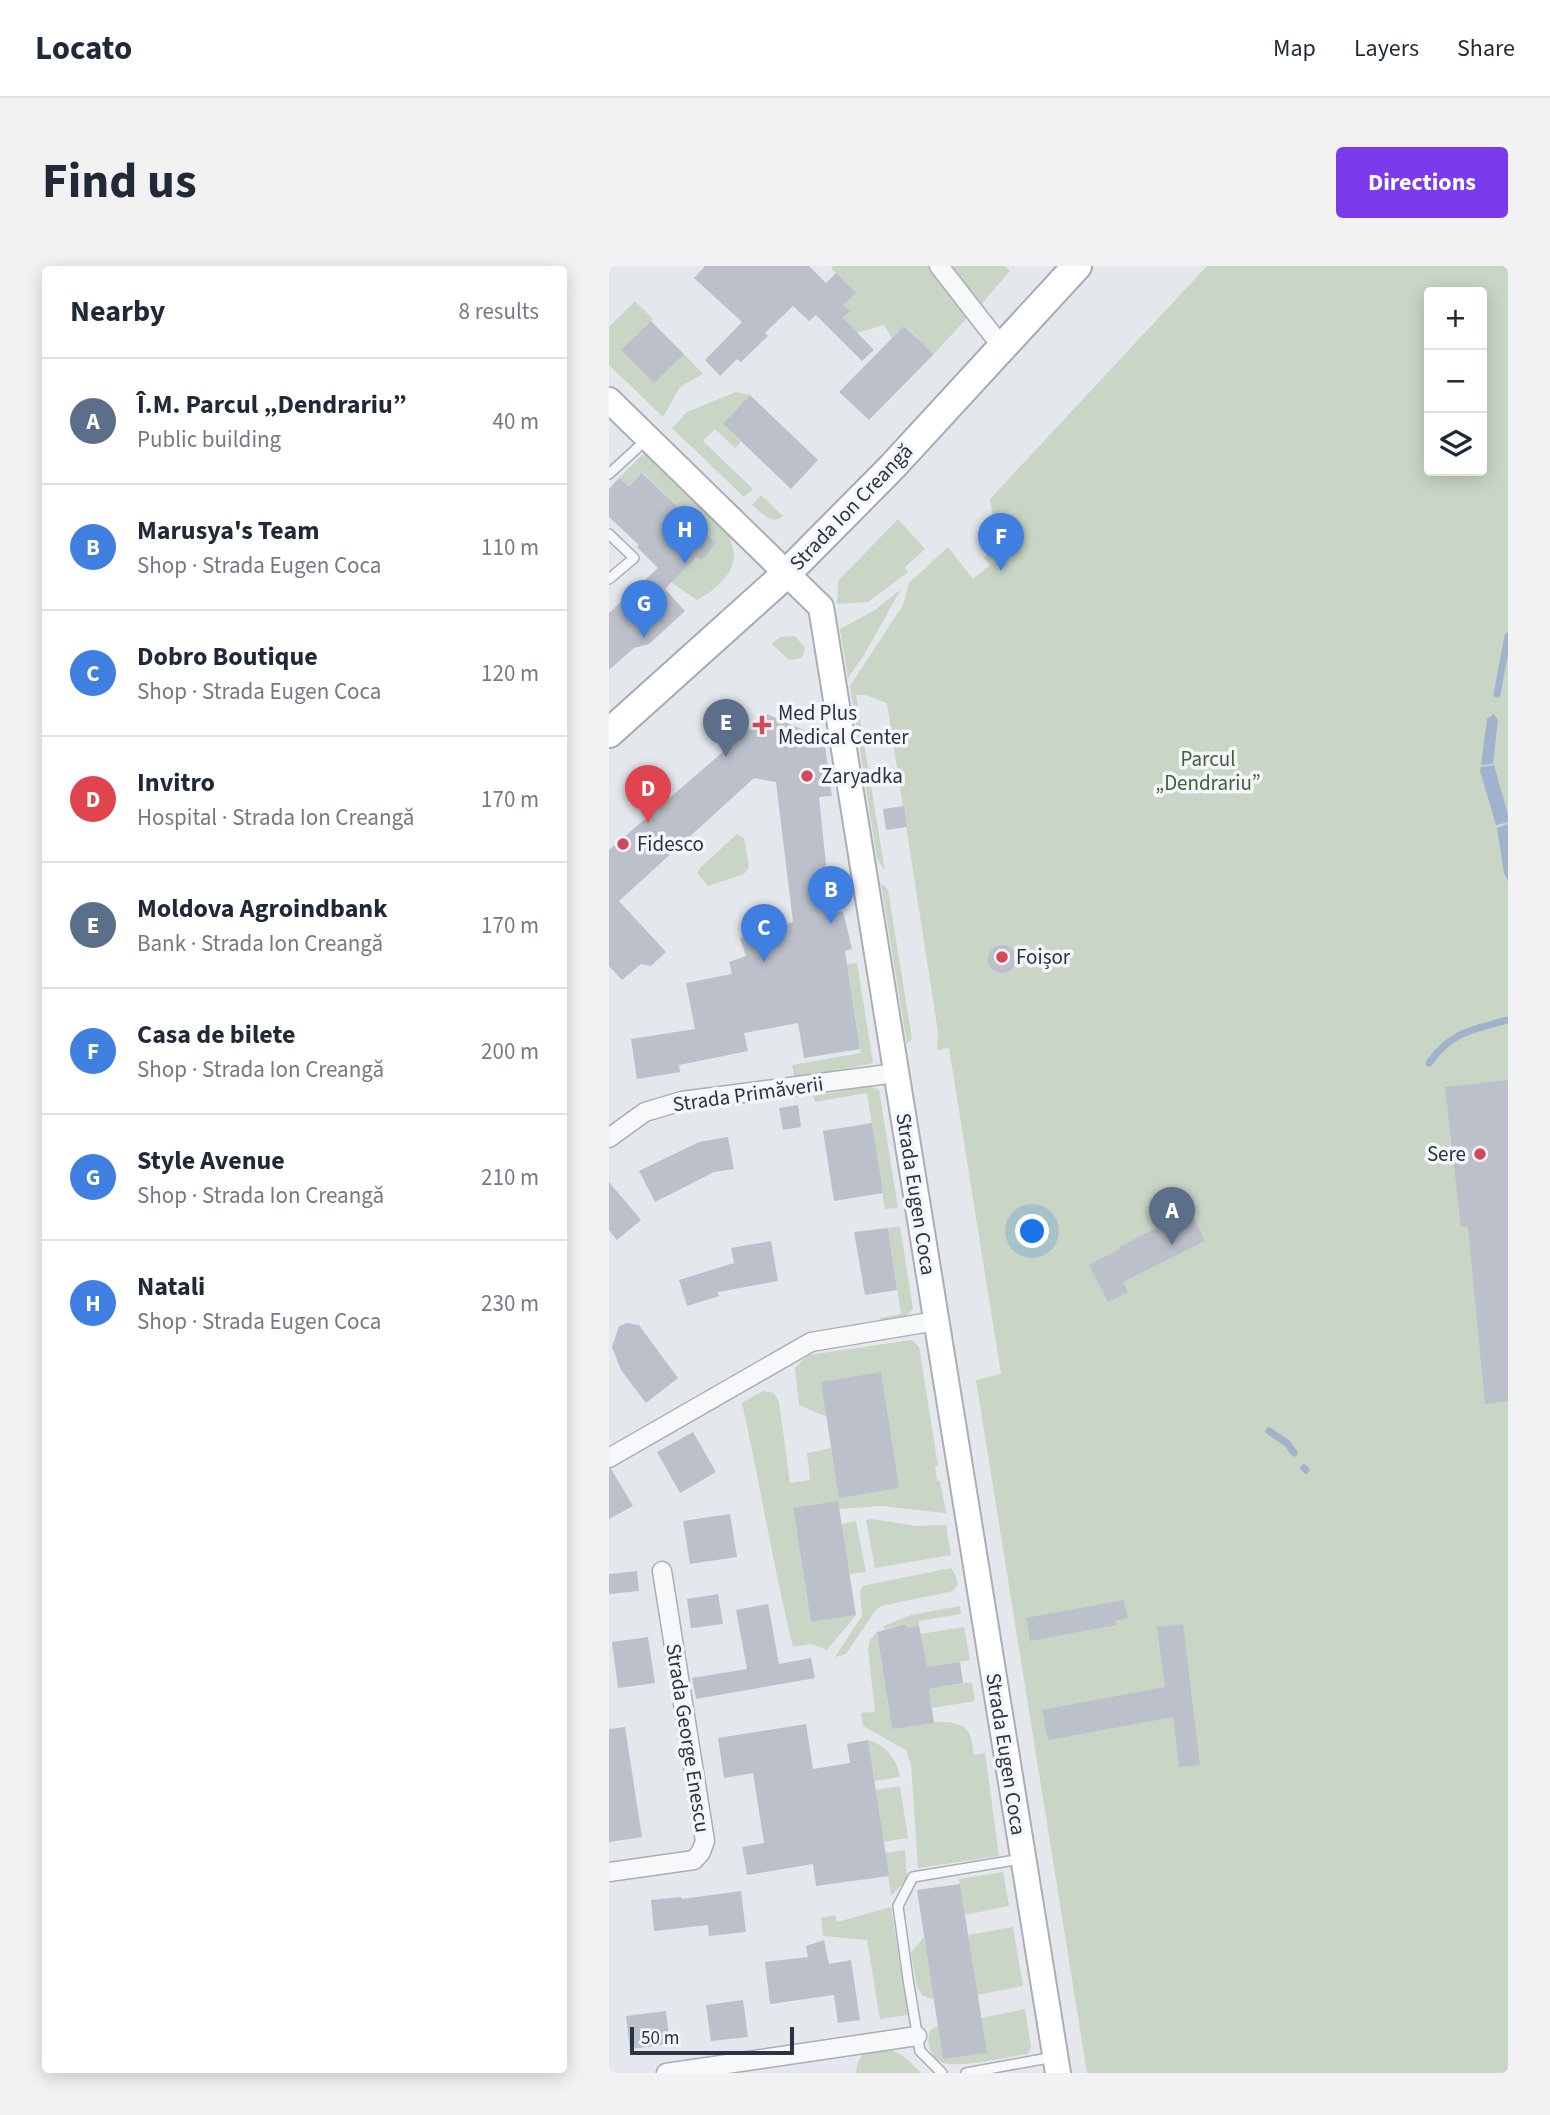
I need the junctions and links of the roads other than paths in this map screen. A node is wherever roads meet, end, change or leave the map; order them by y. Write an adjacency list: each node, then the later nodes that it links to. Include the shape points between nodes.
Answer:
1 (939, 266): 3 (street)
2 (1077, 266): 3 (main road, Strada Ion Creangă)
3 (1002, 347): 8 (main road, Strada Ion Creangă)
4 (609, 400): 5 (street, Strada Eugen Coca)
5 (648, 438): 6 (lane); 8 (street, Strada Eugen Coca)
6 (609, 474)
7 (609, 534): 9 (lane, via 634,558)
8 (787, 573): 10 (main road, Strada Ion Creangă); 11 (street, Strada Eugen Coca, via 821,607)
9 (609, 579)
10 (609, 733)
11 (896, 1073): 12 (street, Strada Primăverii, via 682,1101 645,1112); 13 (street, Strada Eugen Coca)
12 (609, 1138)
13 (936, 1321): 14 (street, via 811,1342); 16 (street, Strada Eugen Coca)
14 (609, 1458)
15 (662, 1571): 17 (street, Strada George Enescu, via 705,1840 694,1860)
16 (1023, 1859): 18 (lane, via 913,1877 906,1888 898,1906); 19 (street, Strada Eugen Coca)
17 (609, 1872)
18 (917, 2036): 20 (street); 21 (lane, via 921,2051)
19 (1056, 2065): 22 (lane)
20 (666, 2073)
21 (942, 2073)
22 (965, 2073)

